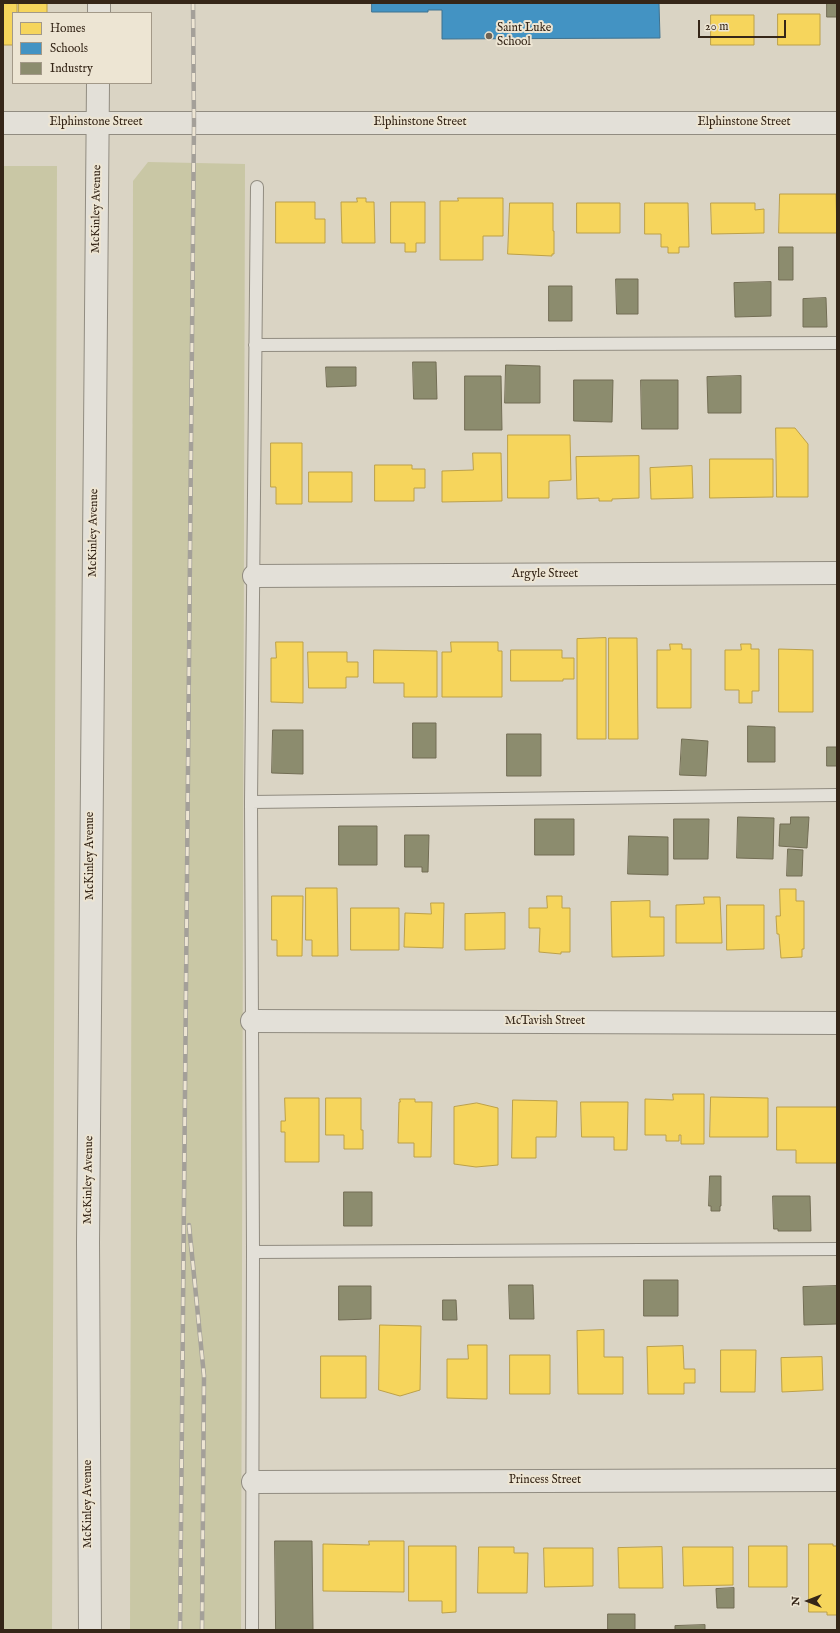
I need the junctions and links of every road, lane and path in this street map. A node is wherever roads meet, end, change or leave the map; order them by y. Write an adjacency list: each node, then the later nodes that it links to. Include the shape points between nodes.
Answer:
1 (98, 84): 3 (street, McKinley Avenue)
2 (3, 123): 3 (street, Elphinstone Street)
3 (98, 123): 4 (street, Elphinstone Street); 18 (street, McKinley Avenue, via 88,1233)
4 (837, 123)
5 (257, 187): 7 (lane)
6 (837, 343): 7 (lane)
7 (255, 345): 9 (lane)
8 (837, 573): 9 (street, Argyle Street)
9 (254, 576): 11 (lane)
10 (837, 795): 11 (lane)
11 (252, 802): 12 (lane)
12 (252, 1021): 13 (street, McTavish Street); 15 (lane)
13 (837, 1023)
14 (837, 1249): 15 (lane)
15 (253, 1252): 17 (lane)
16 (837, 1480): 17 (street, Princess Street)
17 (253, 1482): 19 (lane)
18 (90, 1630)
19 (252, 1630)

